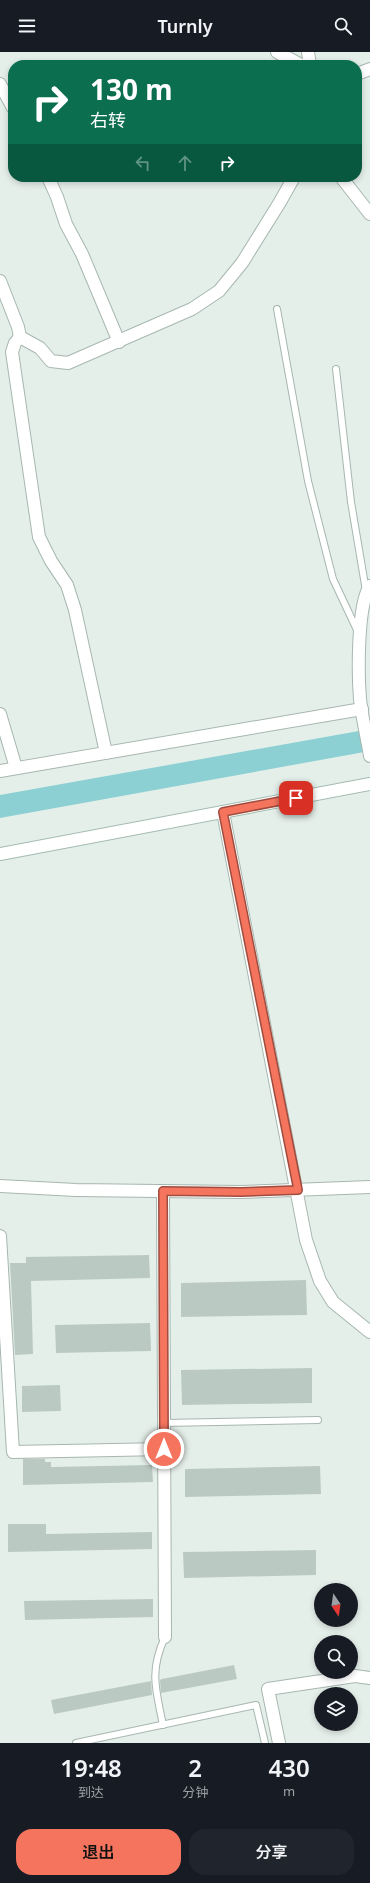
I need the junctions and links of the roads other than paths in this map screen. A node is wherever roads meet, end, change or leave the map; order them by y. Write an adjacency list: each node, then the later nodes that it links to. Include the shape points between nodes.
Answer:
1 (277, 52): 2 (street)
2 (292, 60)
3 (0, 84): 4 (street)
4 (8, 99)
5 (50, 182): 12 (street, via 66,224 82,254)
6 (291, 182): 12 (street, via 242,263 219,291 192,309)
7 (345, 182): 8 (street)
8 (370, 214)
9 (0, 282): 11 (street)
10 (277, 309): 15 (lane, via 308,481 333,579)
11 (20, 337): 12 (street, via 40,348 51,361 68,363); 18 (street, via 12,352 39,537 67,585 75,610)
12 (119, 342)
13 (336, 369): 14 (lane, via 351,502)
14 (368, 589): 15 (street, via 362,610)
15 (361, 637): 16 (street)
16 (362, 709): 18 (street); 19 (street)
17 (0, 714): 20 (street)
18 (106, 753): 20 (street)
19 (370, 756)
20 (16, 768): 21 (street)
21 (0, 771)
22 (370, 784): 23 (street)
23 (223, 812): 24 (street); 27 (street)
24 (0, 854)
25 (0, 1186): 28 (street)
26 (370, 1187): 27 (street)
27 (298, 1190): 28 (street); 30 (street, via 306,1240 320,1281 333,1302)
28 (163, 1191): 32 (street)
29 (0, 1236): 33 (street, via 13,1452)
30 (370, 1332)
31 (318, 1420): 32 (lane)
32 (164, 1423): 33 (street)
33 (164, 1449): 34 (street)
34 (165, 1637): 36 (lane, via 156,1657 154,1670)
35 (370, 1678): 39 (street, via 355,1676 268,1689)
36 (163, 1725): 37 (lane); 38 (lane, via 256,1705)
37 (76, 1743)
38 (265, 1743)
39 (278, 1743)

